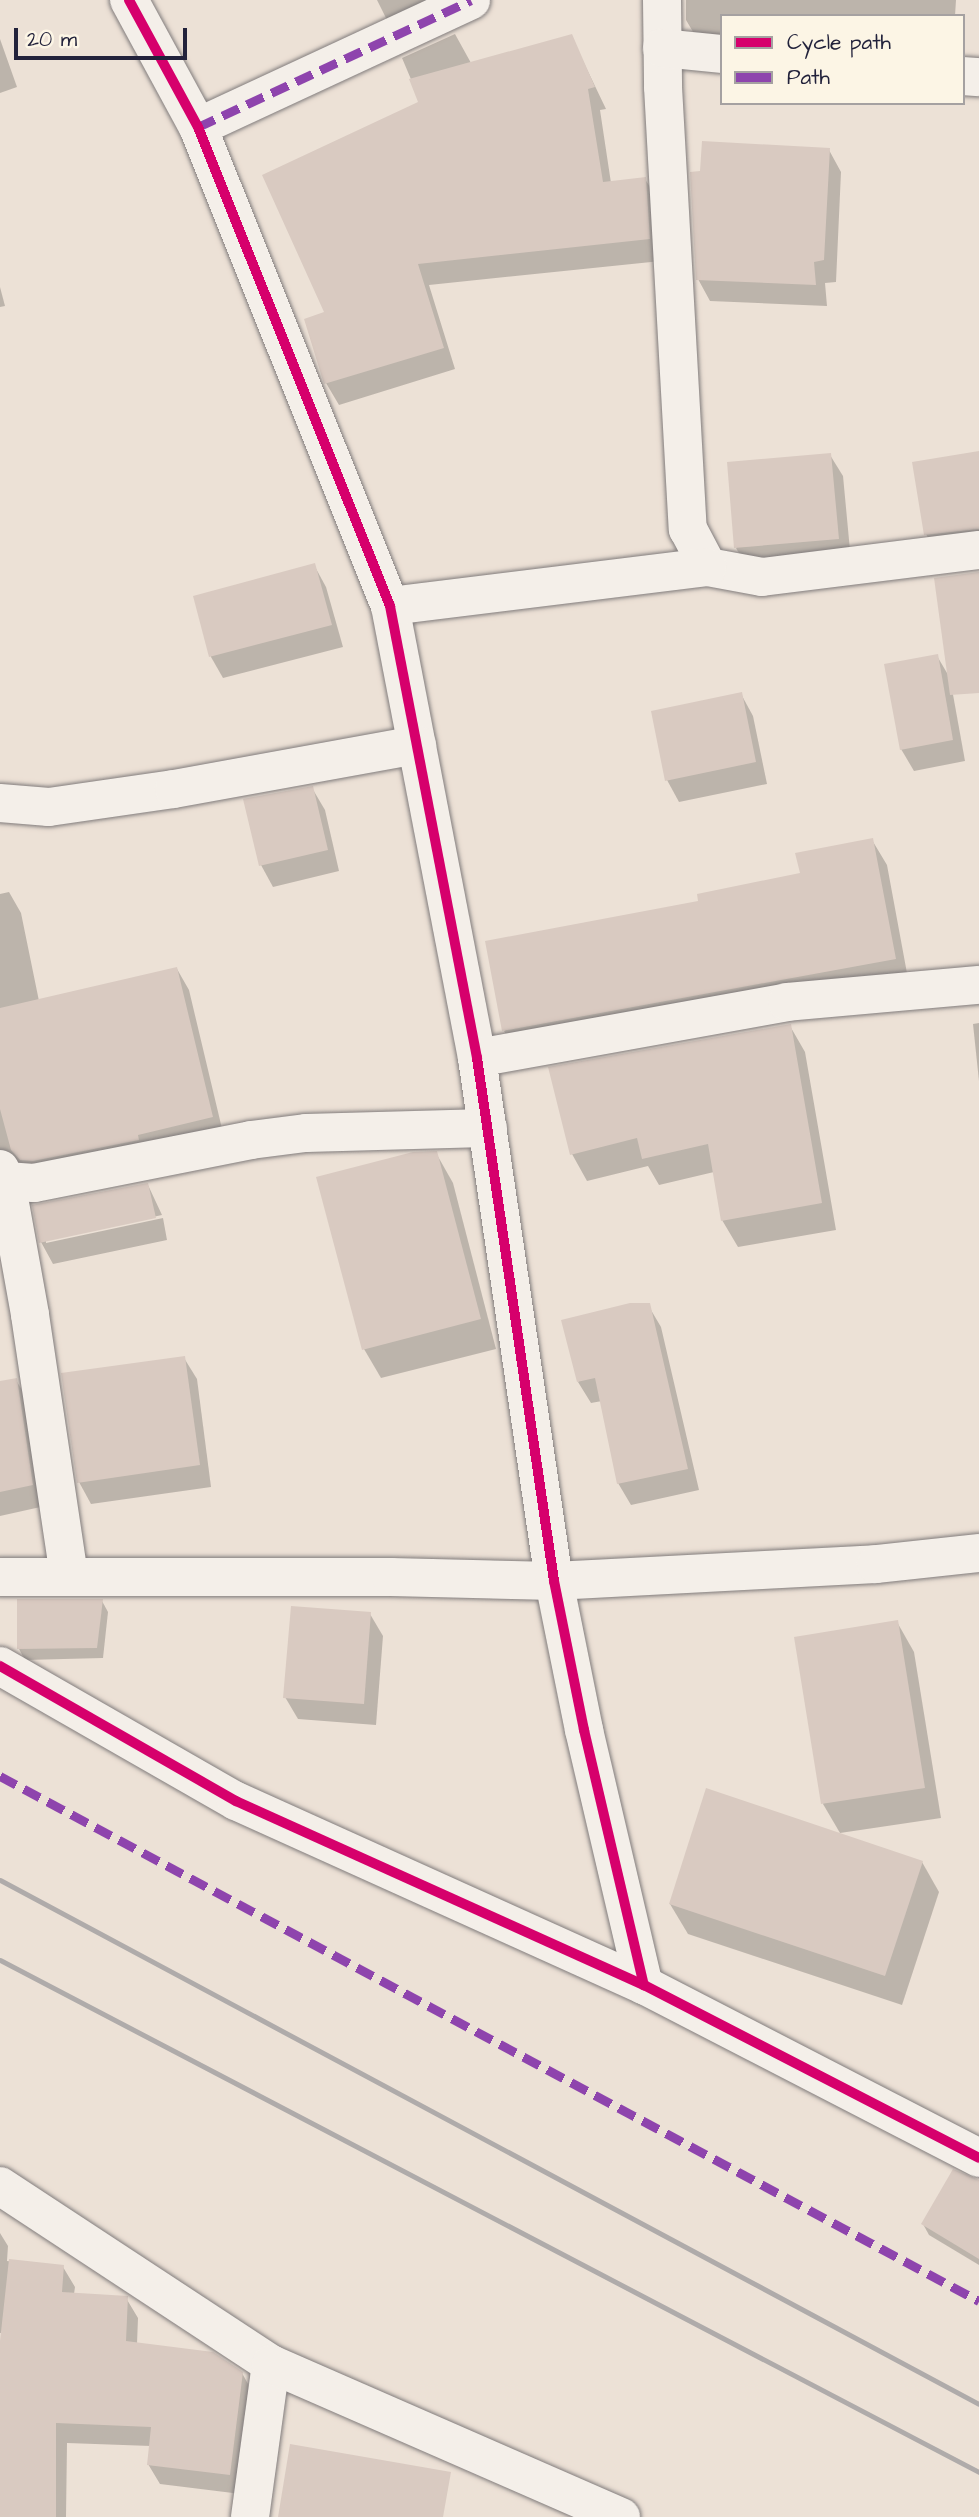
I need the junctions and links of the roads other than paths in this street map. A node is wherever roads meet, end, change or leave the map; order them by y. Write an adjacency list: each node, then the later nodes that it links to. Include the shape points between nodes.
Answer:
1 (129, 0): 6 (street)
2 (471, 0): 6 (street)
3 (662, 0): 4 (street)
4 (663, 48): 5 (street); 8 (street, via 688,529)
5 (720, 54)
6 (198, 127): 9 (street)
7 (979, 550): 8 (street, via 762,577)
8 (708, 567): 9 (street)
9 (390, 606): 10 (street)
10 (417, 745): 11 (street, via 49,807); 13 (street)
11 (0, 803)
12 (979, 985): 13 (street, via 786,1002)
13 (477, 1058): 14 (street)
14 (488, 1128): 15 (street, via 306,1133 34,1183); 19 (street)
15 (3, 1175): 17 (street, via 30,1315)
16 (979, 1553): 19 (street, via 876,1564)
17 (69, 1575): 18 (street); 19 (street)
18 (0, 1577)
19 (554, 1581): 21 (street)
20 (0, 1666): 21 (street, via 236,1801)
21 (644, 1985): 22 (street)
22 (979, 2158)
23 (0, 2186): 24 (street)
24 (271, 2364): 25 (street); 26 (street)
25 (250, 2517)
26 (621, 2517)

